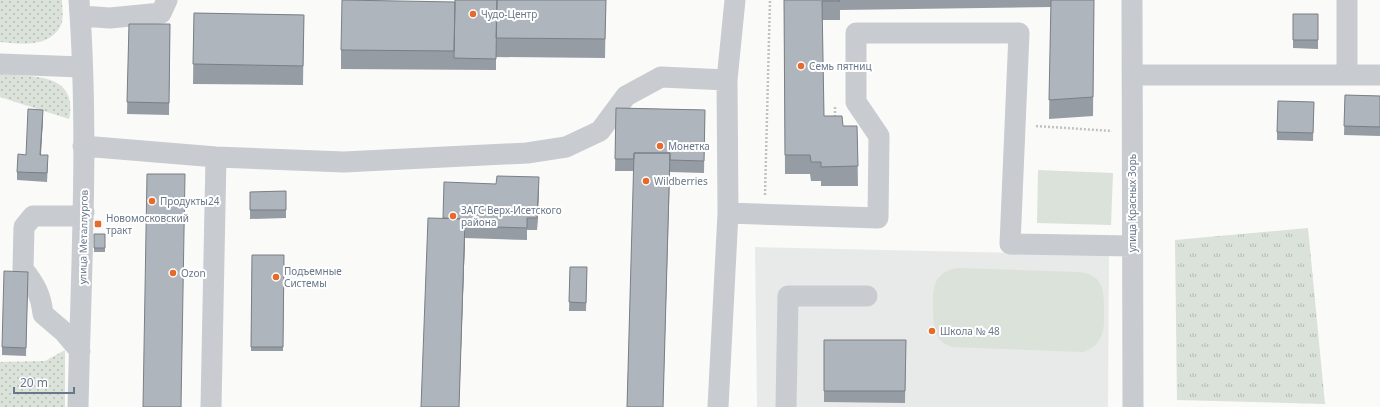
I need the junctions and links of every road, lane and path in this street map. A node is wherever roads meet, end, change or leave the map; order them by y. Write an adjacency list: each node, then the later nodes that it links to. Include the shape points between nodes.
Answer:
1 (167, 0): 6 (street, via 161,13 110,18)
2 (735, 0): 12 (street)
3 (770, 0): 21 (path)
4 (1132, 0): 9 (street, улица Красных Зорь)
5 (1347, 0): 10 (street)
6 (80, 8): 8 (street, улица Металлургов)
7 (0, 64): 8 (street)
8 (82, 67): 19 (street, улица Металлургов)
9 (1133, 75): 10 (street); 24 (street, улица Красных Зорь)
10 (1347, 75): 11 (street)
11 (1380, 75)
12 (727, 80): 20 (street, via 661,77 626,96 600,131 566,147 527,153 344,162); 23 (street)
13 (835, 104): 15 (path)
14 (1035, 118): 16 (path)
15 (836, 119)
16 (1035, 126): 17 (path); 18 (path)
17 (1119, 131)
18 (1034, 134)
19 (83, 146): 20 (street); 22 (street, улица Металлургов)
20 (216, 157): 28 (street)
21 (765, 197)
22 (84, 212): 26 (street, улица Металлургов); 26 (street, via 73,216 33,216 24,227 23,269 42,299 43,314 64,332)
23 (728, 213): 24 (street, via 878,218 879,136 856,102 856,33 1019,33 1010,244); 29 (street)
24 (1132, 246): 31 (street, улица Красных Зорь)
25 (867, 296): 30 (street, via 788,296)
26 (80, 351): 27 (street, улица Металлургов)
27 (78, 407)
28 (211, 407)
29 (718, 407)
30 (786, 407)
31 (1133, 407)

